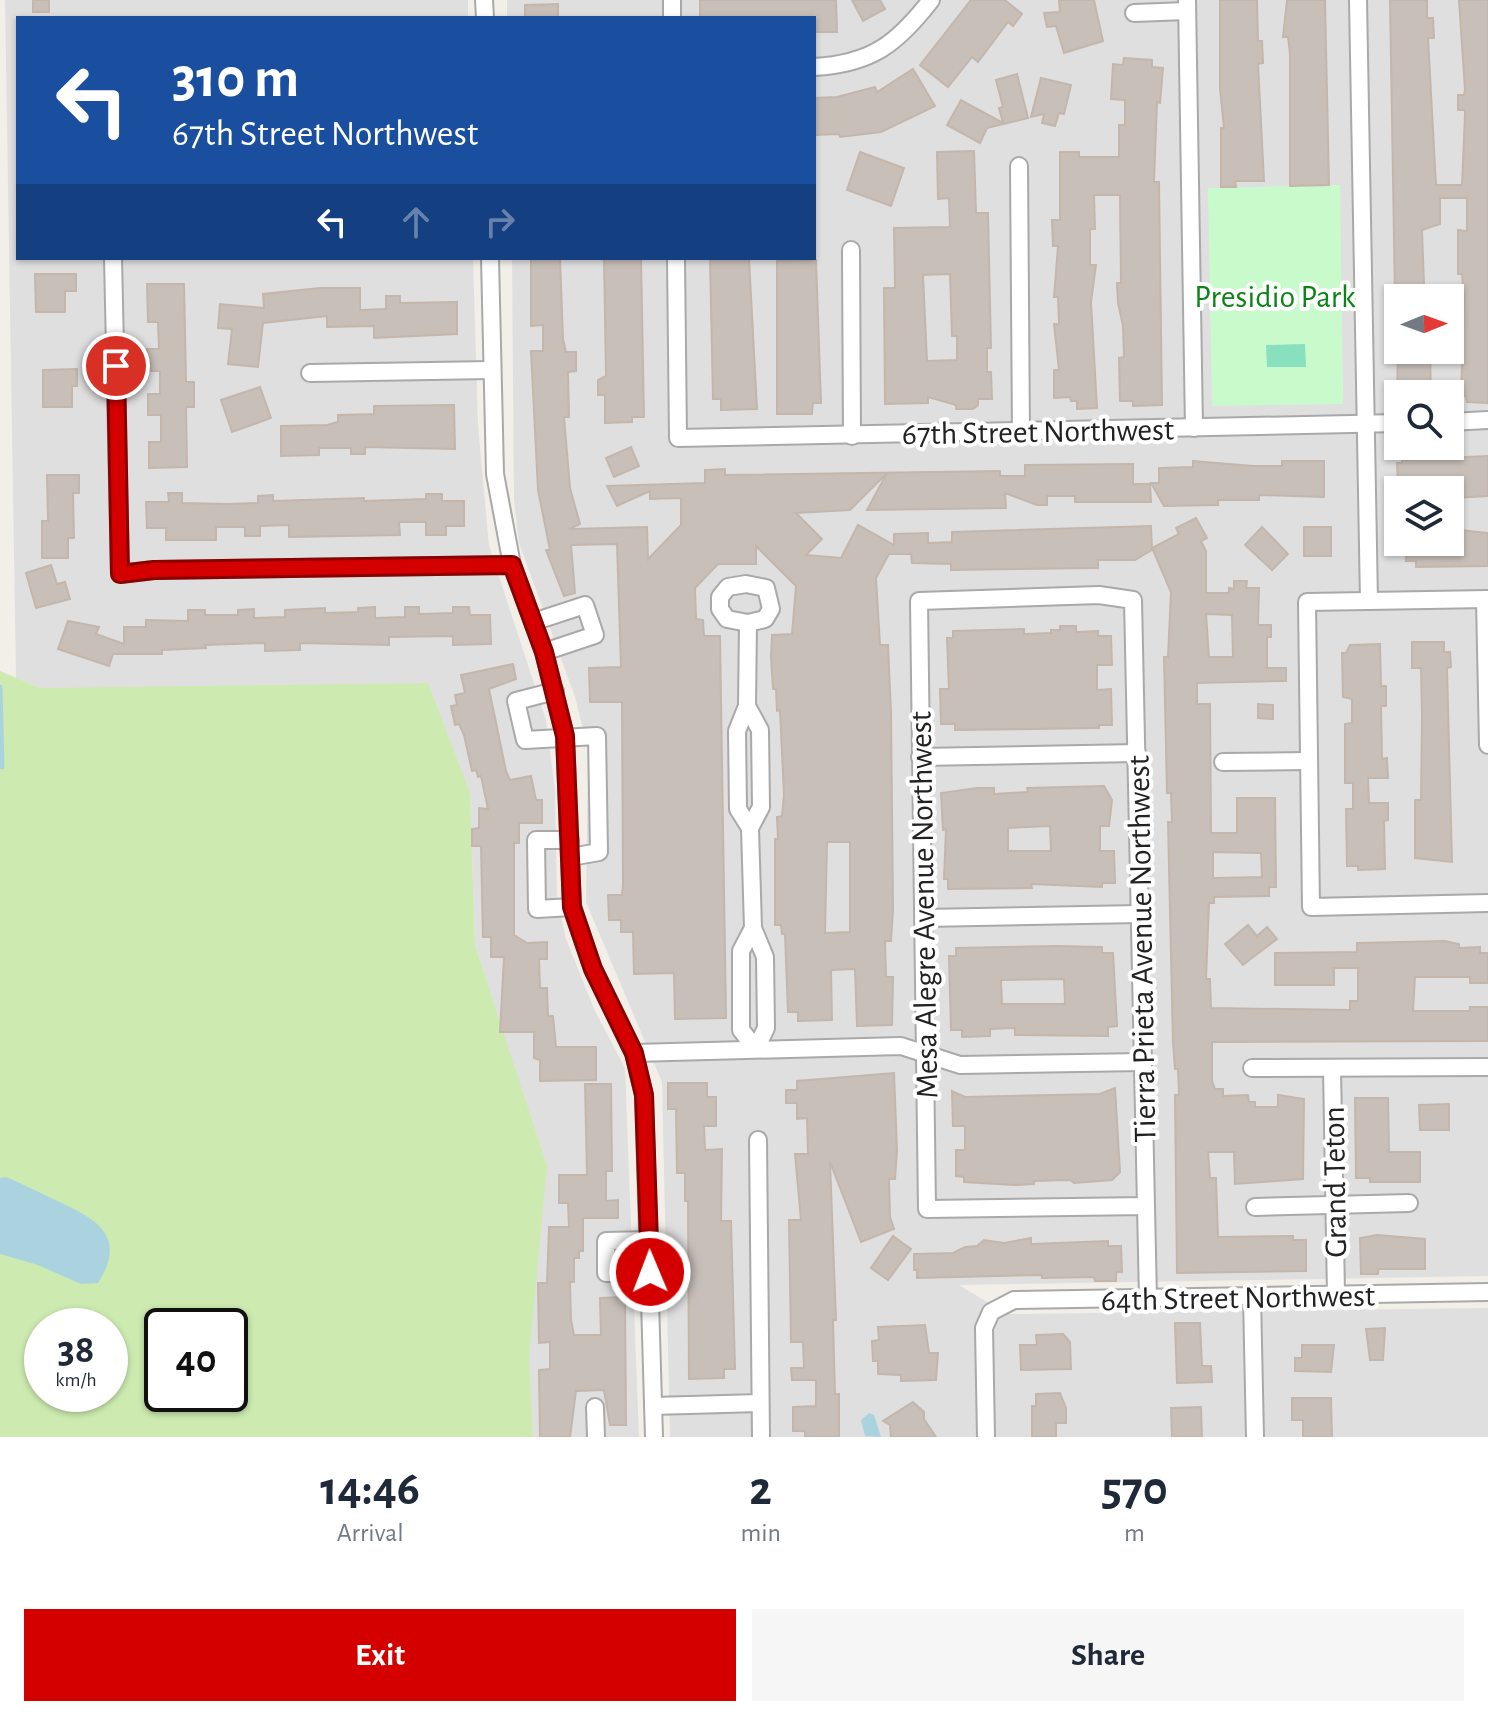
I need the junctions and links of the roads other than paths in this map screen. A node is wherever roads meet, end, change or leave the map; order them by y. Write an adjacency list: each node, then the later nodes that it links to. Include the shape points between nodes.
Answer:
1 (931, 0): 5 (street, via 908,30 880,51)
2 (1358, 0): 16 (street)
3 (1187, 6): 4 (street); 17 (street)
4 (1134, 13)
5 (816, 67)
6 (1019, 166): 18 (street)
7 (851, 250): 19 (street)
8 (113, 260): 20 (street, via 120,574)
9 (490, 260): 11 (street)
10 (676, 260): 19 (street, 67th Street Northwest, via 678,438)
11 (491, 370): 12 (street); 20 (street, via 495,474)
12 (310, 373)
13 (1488, 420): 14 (street)
14 (1464, 421)
15 (1384, 423): 16 (street, 67th Street Northwest)
16 (1364, 424): 17 (street, 67th Street Northwest); 23 (street)
17 (1194, 428): 18 (street, 67th Street Northwest)
18 (1021, 433): 19 (street, 67th Street Northwest)
19 (852, 436)
20 (512, 565): 24 (street)
21 (1487, 599): 23 (street); 29 (street)
22 (919, 601): 30 (street, Tierra Prieta Avenue Northwest, via 1099,595 1133,600); 31 (street, Mesa Alegre Avenue Northwest)
23 (1369, 601): 32 (street, via 1307,602)
24 (533, 622): 26 (street); 26 (street, via 585,605 595,635)
25 (748, 623): 39 (street, via 747,706 760,730 761,807 750,828)
26 (544, 652): 27 (street)
27 (555, 691): 28 (street); 28 (street, via 516,701 525,740)
28 (565, 736): 34 (street); 34 (street, via 597,736 599,852)
29 (1488, 745)
30 (1137, 753): 31 (street); 37 (street, Tierra Prieta Avenue Northwest)
31 (920, 757): 38 (street, Mesa Alegre Avenue Northwest)
32 (1308, 761): 33 (street); 35 (street, via 1311,907)
33 (1223, 762)
34 (570, 848): 36 (street); 36 (street, via 536,840 537,909)
35 (1488, 903)
36 (572, 907): 41 (street, via 593,969)
37 (1140, 914): 38 (street); 43 (street, Tierra Prieta Avenue Northwest)
38 (924, 918): 42 (street, Mesa Alegre Avenue Northwest)
39 (753, 928): 40 (street, via 765,957 766,1028); 40 (street, via 741,951 741,1030)
40 (756, 1049): 41 (street); 42 (street, via 901,1046)
41 (634, 1053): 53 (street, via 644,1095)
42 (926, 1056): 43 (street, via 960,1065); 51 (street, Mesa Alegre Avenue Northwest, via 927,1209)
43 (1143, 1062): 51 (street, Tierra Prieta Avenue Northwest)
44 (1252, 1068): 45 (street)
45 (1332, 1068): 46 (street); 50 (street, Grand Teton)
46 (1487, 1068): 47 (street)
47 (1487, 1086)
48 (758, 1140): 59 (street)
49 (1409, 1203): 50 (street)
50 (1334, 1205): 52 (street); 56 (street, Grand Teton)
51 (1146, 1206): 58 (street, Tierra Prieta Avenue Northwest)
52 (1255, 1207)
53 (650, 1240): 54 (street); 54 (street, via 606,1241 606,1273)
54 (650, 1272): 60 (street)
55 (1488, 1292): 56 (street, 64th Street Northwest)
56 (1336, 1295): 57 (street, 64th Street Northwest)
57 (1252, 1297): 58 (street, 64th Street Northwest); 66 (street)
58 (1148, 1299): 65 (street, 64th Street Northwest, via 1014,1300 991,1312 984,1328)
59 (760, 1403): 60 (street); 64 (street)
60 (653, 1406): 63 (street)
61 (595, 1407): 62 (street)
62 (596, 1437)
63 (654, 1437)
64 (761, 1437)
65 (986, 1437)
66 (1255, 1437)

